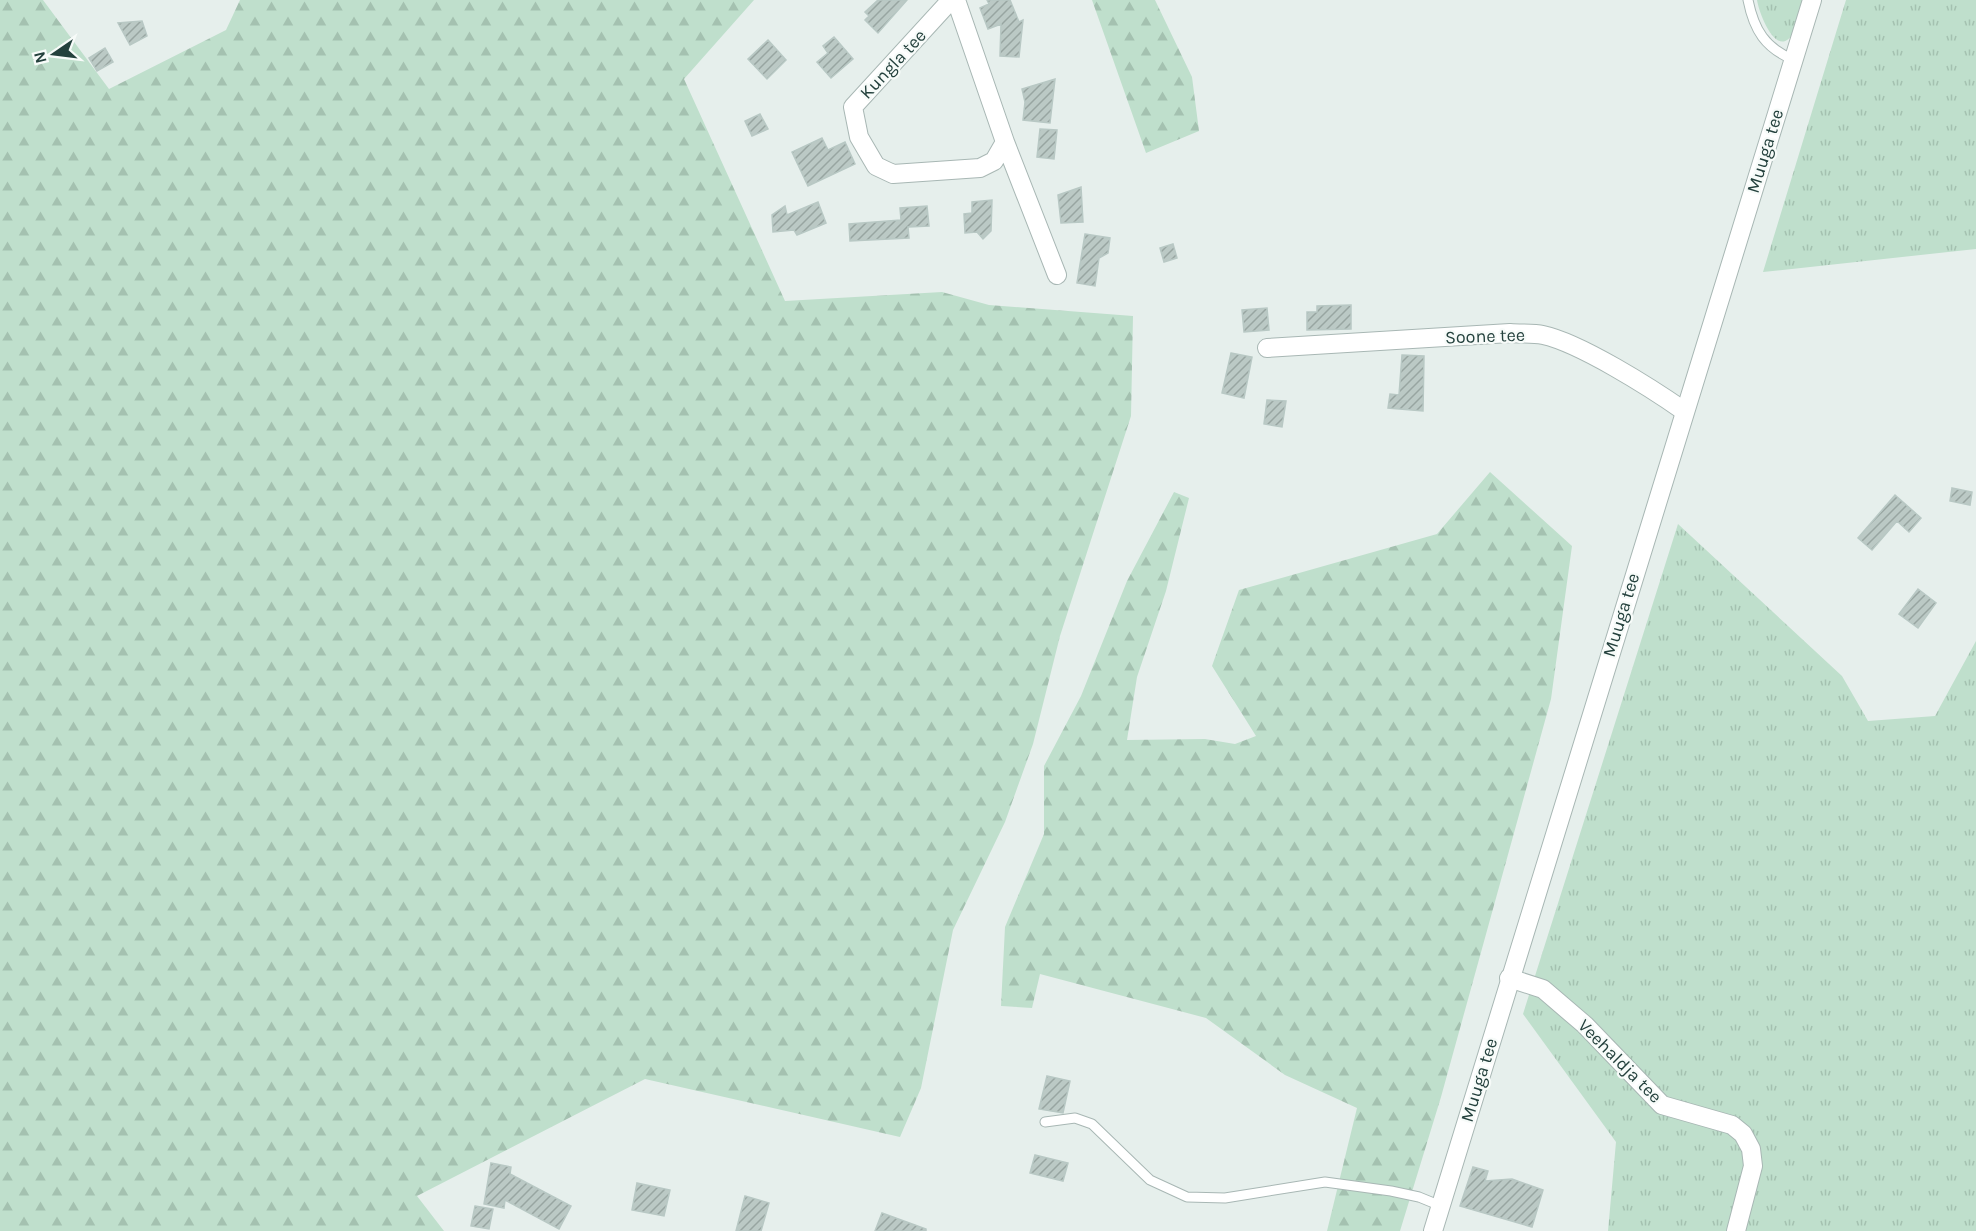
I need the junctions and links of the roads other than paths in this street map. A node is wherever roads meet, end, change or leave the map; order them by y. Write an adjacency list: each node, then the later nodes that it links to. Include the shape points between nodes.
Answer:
1 (951, 0): 6 (street, Kungla tee, via 852,107 859,137 876,166 892,174 980,168 994,161)
2 (956, 0): 6 (street)
3 (1748, 0): 5 (lane, via 1757,32 1768,45)
4 (1812, 0): 5 (street, Muuga tee)
5 (1794, 60): 9 (street, Muuga tee)
6 (1005, 142): 7 (street)
7 (1058, 275)
8 (1267, 348): 9 (street, Soone tee, via 1510,333 1544,336 1651,388)
9 (1684, 411): 10 (street, Muuga tee)
10 (1509, 978): 12 (street, Muuga tee); 14 (street, Veehaldja tee, via 1543,989 1585,1024 1662,1105 1732,1125 1743,1134 1751,1149 1753,1166)
11 (1045, 1122): 12 (lane, via 1075,1118 1092,1124 1150,1180 1188,1197 1225,1198 1325,1182 1391,1191)
12 (1441, 1206): 13 (street, Muuga tee)
13 (1433, 1231)
14 (1736, 1231)

